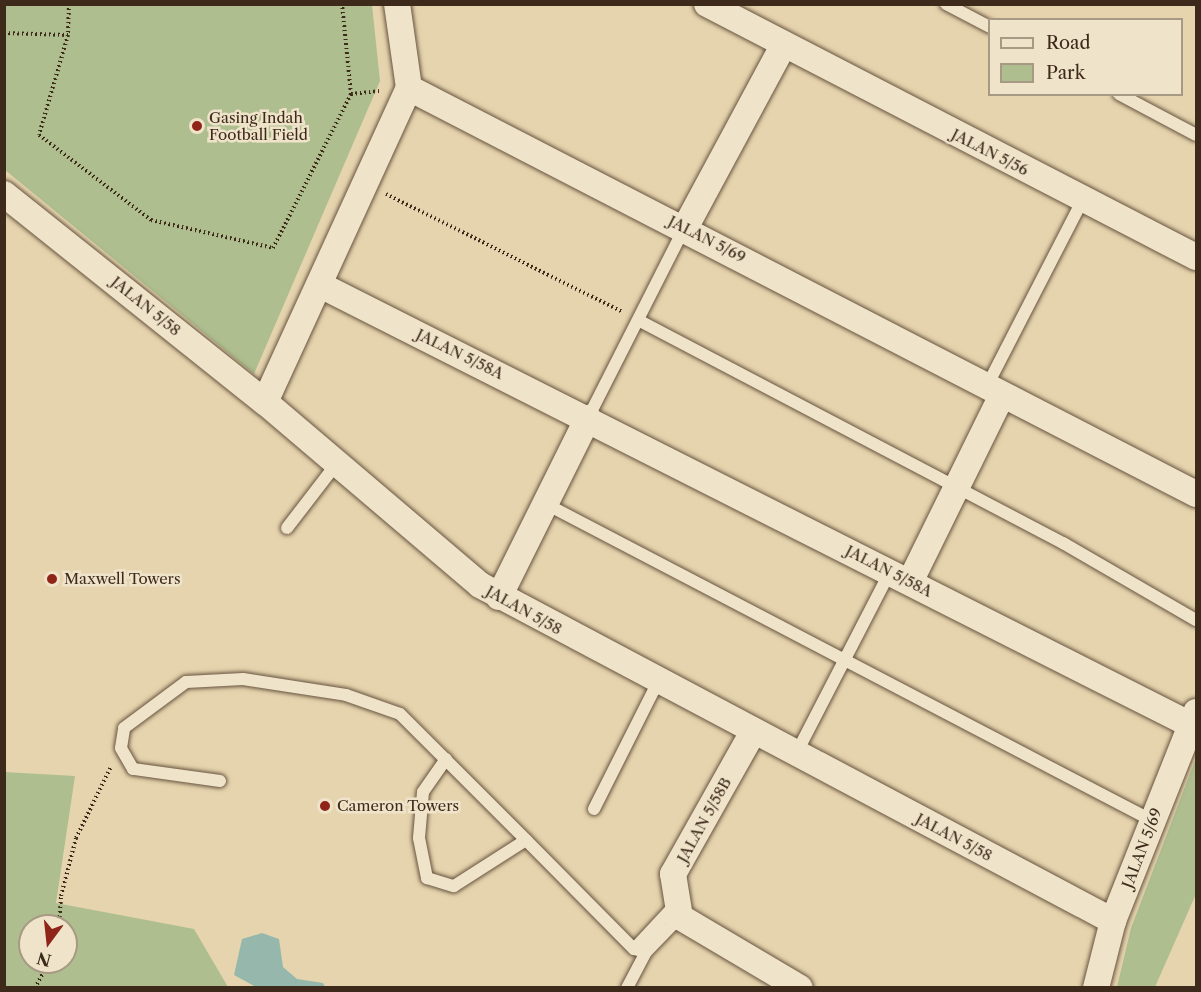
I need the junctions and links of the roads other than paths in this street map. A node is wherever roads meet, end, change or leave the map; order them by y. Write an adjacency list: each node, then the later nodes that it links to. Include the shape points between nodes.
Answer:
1 (397, 4): 6 (street)
2 (707, 4): 5 (street, JALAN 5/56)
3 (946, 4): 4 (lane)
4 (988, 26)
5 (783, 46): 10 (street, JALAN 5/56); 11 (street)
6 (409, 88): 11 (street, JALAN 5/69); 16 (street)
7 (1123, 96): 8 (lane)
8 (1197, 135)
9 (4, 194): 16 (street, JALAN 5/58)
10 (1083, 200): 12 (street, JALAN 5/56); 15 (lane)
11 (685, 228): 14 (lane); 15 (street, JALAN 5/69)
12 (1197, 257)
13 (332, 291): 17 (street, JALAN 5/58A)
14 (640, 321): 17 (lane); 19 (lane)
15 (994, 391): 19 (street); 20 (street, JALAN 5/69)
16 (265, 402): 18 (street, JALAN 5/58)
17 (588, 418): 21 (street); 23 (street, JALAN 5/58A)
18 (337, 463): 22 (lane); 24 (street, JALAN 5/58)
19 (956, 488): 23 (street); 25 (lane)
20 (1197, 494)
21 (546, 504): 24 (street); 26 (lane)
22 (287, 528)
23 (900, 577): 26 (lane); 28 (street, JALAN 5/58A)
24 (499, 597): 27 (street, JALAN 5/58)
25 (1197, 620)
26 (844, 659): 30 (lane); 34 (lane)
27 (658, 682): 29 (street, JALAN 5/58); 33 (lane)
28 (1194, 718): 34 (street, JALAN 5/69)
29 (753, 732): 30 (street, JALAN 5/58); 36 (street, JALAN 5/58B, via 673,874)
30 (796, 754): 37 (street, JALAN 5/58)
31 (446, 759): 32 (lane, via 393,709 346,695 243,680 186,682 124,728 121,748 133,769); 35 (lane); 35 (lane, via 423,792 419,838 427,878 454,886)
32 (220, 781)
33 (594, 809)
34 (1153, 821): 37 (street, JALAN 5/69)
35 (526, 840): 38 (lane)
36 (679, 910): 38 (lane); 40 (street)
37 (1113, 921): 41 (street, JALAN 5/69)
38 (640, 951): 39 (lane)
39 (627, 987)
40 (800, 987)
41 (1096, 987)

